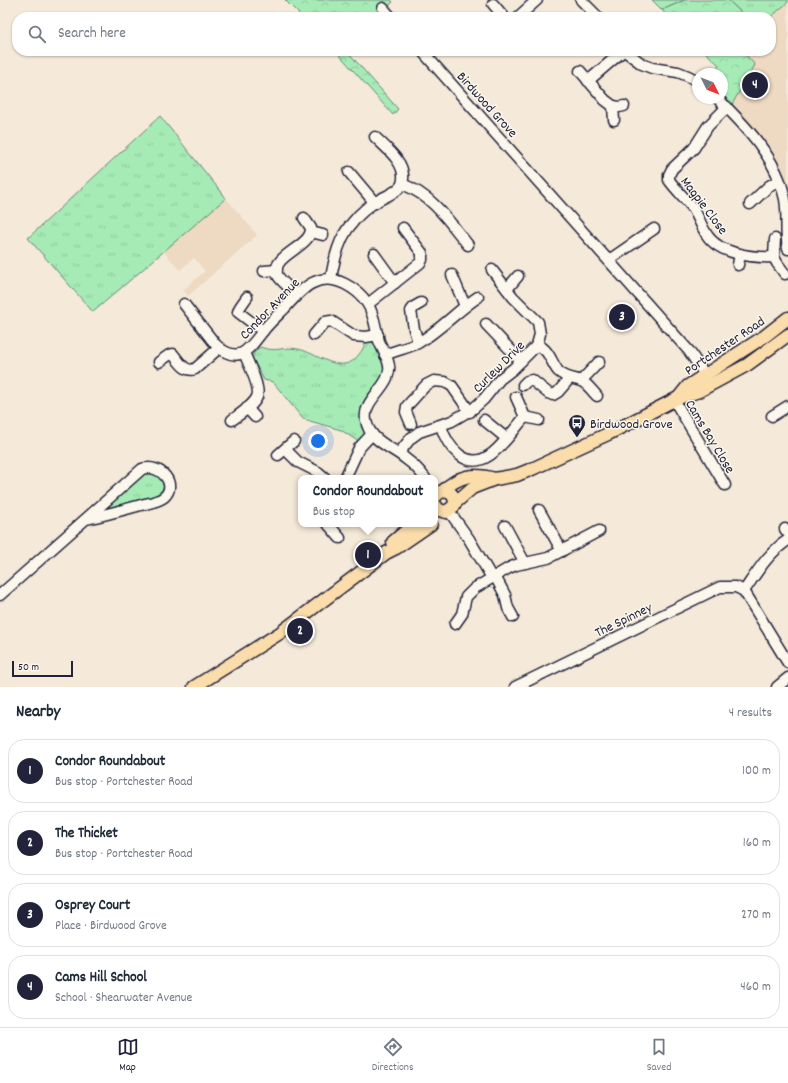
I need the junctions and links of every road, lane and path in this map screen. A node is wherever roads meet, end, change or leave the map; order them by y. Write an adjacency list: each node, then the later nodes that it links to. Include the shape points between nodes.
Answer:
1 (537, 0): 7 (street)
2 (581, 0): 8 (street)
3 (493, 4): 6 (street)
4 (383, 8): 5 (street)
5 (387, 12)
6 (500, 12)
7 (524, 12)
8 (593, 12)
9 (430, 56): 37 (street, Birdwood Grove)
10 (618, 56): 14 (street)
11 (631, 56): 13 (street, via 652,68 678,72)
12 (580, 72): 14 (street)
13 (692, 78)
14 (588, 81): 16 (street)
15 (724, 104): 18 (street)
16 (613, 106): 17 (street); 19 (street)
17 (624, 106)
18 (727, 107): 22 (street, via 764,150); 35 (street, Magpie Close, via 668,175 669,180 692,207 713,243)
19 (614, 120)
20 (375, 137): 23 (street, via 400,163)
21 (350, 172): 24 (street, via 364,182)
22 (779, 180): 25 (street); 33 (street, via 785,200)
23 (402, 184): 24 (street, via 397,190); 32 (street, via 433,203)
24 (375, 203): 45 (street, via 348,228 333,263)
25 (750, 204)
26 (304, 218): 29 (street, via 310,225)
27 (407, 229): 46 (street, via 422,253 422,260)
28 (654, 229): 37 (street)
29 (311, 232): 30 (street); 39 (street, via 307,239 281,260)
30 (323, 235)
31 (775, 239): 36 (street)
32 (468, 245)
33 (788, 249)
34 (374, 254): 46 (street)
35 (740, 254): 36 (street, Magpie Close); 38 (street)
36 (774, 257): 42 (street)
37 (609, 260): 69 (street, Birdwood Grove, via 689,351)
38 (738, 265)
39 (277, 270): 41 (street); 48 (street, via 278,276)
40 (492, 270): 47 (street, Curlew Drive)
41 (264, 271)
42 (785, 274)
43 (452, 275): 54 (street)
44 (518, 276): 47 (street)
45 (331, 279): 48 (street, Condor Avenue, via 325,278 314,282); 53 (street, via 351,288)
46 (395, 283): 53 (street)
47 (507, 289): 62 (street, Curlew Drive, via 538,322 540,334)
48 (297, 294): 57 (street, Condor Avenue)
49 (247, 297): 57 (street, via 238,312)
50 (478, 297): 54 (street)
51 (421, 303): 61 (street, via 412,311)
52 (184, 304): 63 (street)
53 (368, 304): 59 (street)
54 (465, 306): 61 (street, via 442,327)
55 (788, 318): 69 (main road, Portchester Road)
56 (486, 324): 66 (street)
57 (263, 331): 64 (street, Condor Avenue, via 253,346)
58 (314, 335): 59 (street, via 325,322 331,321 354,336)
59 (378, 335): 65 (street)
60 (788, 335): 75 (main road, Portchester Road, via 747,365 699,391)
61 (418, 342): 65 (street)
62 (537, 345): 66 (street, Curlew Drive); 70 (street, via 547,352 559,372)
63 (219, 348): 64 (street, Condor Avenue, via 235,354); 67 (street, via 195,369 193,375 173,354)
64 (244, 353): 77 (street, via 259,392)
65 (386, 355): 87 (street, via 389,366 387,378 366,413)
66 (521, 361): 78 (street, Curlew Drive, via 500,379)
67 (160, 362)
68 (599, 362): 71 (street)
69 (705, 375): 75 (main road, Portchester Road, via 688,386)
70 (570, 378): 71 (street); 72 (street, via 553,395 532,380)
71 (581, 381): 73 (street)
72 (523, 385)
73 (597, 396)
74 (516, 397): 81 (street)
75 (676, 399): 94 (main road, Portchester Road, via 544,464 517,475); 95 (street, Cams Bay Close)
76 (788, 406): 79 (street)
77 (247, 408): 80 (street); 82 (street)
78 (470, 412): 85 (street, via 452,386 426,379 407,406 406,412); 86 (street, Curlew Drive)
79 (772, 416)
80 (255, 417)
81 (525, 417): 84 (street); 88 (street)
82 (232, 420)
83 (484, 420): 88 (street)
84 (539, 420)
85 (411, 424)
86 (441, 426): 88 (street, via 452,448 466,459 486,458); 90 (street, Curlew Drive, via 419,432)
87 (372, 434): 90 (street); 92 (street, via 359,448)
88 (506, 438)
89 (294, 441): 91 (street, via 282,452)
90 (399, 453): 93 (street)
91 (322, 475)
92 (350, 475)
93 (422, 475)
94 (495, 479): 96 (main road, Portchester Road, via 483,475 468,477 454,482); 99 (main road, Portchester Road, via 470,489)
95 (725, 485)
96 (438, 495)
97 (438, 496): 99 (main road, via 452,494 455,500)
98 (438, 503): 99 (main road, via 439,510)
99 (450, 509): 102 (main road, Portchester Road); 113 (street)
100 (539, 510): 110 (street)
101 (86, 519): 101 (street, via 142,469 156,468 167,480 167,494 159,500); 115 (street)
102 (438, 519)
103 (505, 526): 112 (street)
104 (331, 527): 108 (street)
105 (411, 527): 111 (main road, via 392,543)
106 (427, 527): 111 (main road)
107 (600, 531): 110 (street)
108 (340, 538)
109 (788, 540): 114 (street, via 768,557)
110 (562, 551): 112 (street, via 544,560)
111 (386, 552): 120 (main road, via 280,633)
112 (525, 563): 113 (street, via 509,568)
113 (494, 577): 116 (street, via 505,595); 117 (street, via 475,588 466,597 462,614)
114 (744, 591): 118 (street); 121 (street, The Spinney, via 736,587 720,587)
115 (0, 595)
116 (513, 617)
117 (455, 624)
118 (788, 663)
119 (788, 678): 122 (street)
120 (194, 687)
121 (515, 687)
122 (777, 687)

